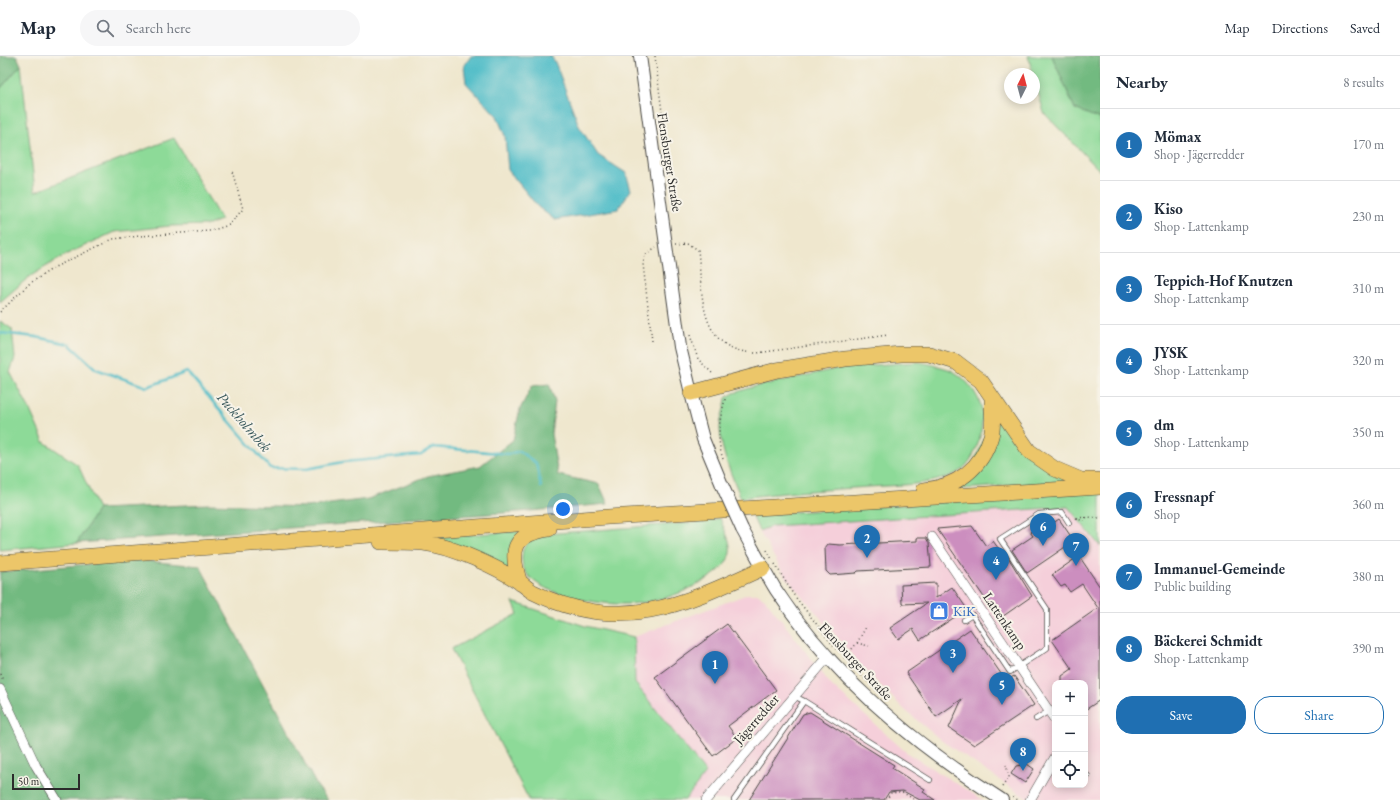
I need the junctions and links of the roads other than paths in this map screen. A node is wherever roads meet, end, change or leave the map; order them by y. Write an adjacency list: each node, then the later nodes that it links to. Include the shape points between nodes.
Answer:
1 (640, 56): 2 (street, Flensburger Straße, via 673,246 670,272 680,347)
2 (690, 393): 3 (main road, via 778,370 844,359 929,354 956,362 981,381); 12 (street, Flensburger Straße, bridge, via 722,486)
3 (992, 400): 4 (main road, via 1029,451 1055,469 1081,480); 6 (main road, via 992,435 982,458 961,480 933,490 878,494)
4 (1100, 480)
5 (1100, 487): 6 (main road)
6 (867, 501): 7 (main road)
7 (608, 517): 9 (main road); 13 (main road, via 594,524 534,531 522,537 514,552 514,565)
8 (1069, 523): 16 (lane, via 1062,512 1039,514 1000,539 1047,609 1046,648)
9 (352, 535): 11 (main road); 13 (main road, via 375,542 424,543 452,550)
10 (932, 537): 16 (street, Lattenkamp)
11 (0, 563)
12 (763, 568): 13 (main road, via 694,598 652,611 622,613 591,611 552,600); 15 (street, Flensburger Straße)
13 (520, 583)
14 (964, 620): 16 (lane, via 972,615 1010,672)
15 (828, 657): 18 (street, Jägerredder); 25 (street, Flensburger Straße, via 897,724)
16 (1019, 666): 20 (street, Lattenkamp)
17 (0, 689): 27 (street, via 36,766)
18 (794, 696): 19 (lane); 28 (street, Jägerredder)
19 (804, 701): 24 (lane); 29 (lane)
20 (1049, 711): 21 (street, Lattenkamp); 22 (lane)
21 (1052, 716)
22 (1036, 719)
23 (1052, 762): 31 (street)
24 (930, 780)
25 (979, 786): 26 (street, Flensburger Straße); 30 (street, Flensburger Straße)
26 (1004, 795)
27 (57, 800)
28 (706, 800)
29 (734, 800)
30 (989, 800)
31 (1030, 800)

